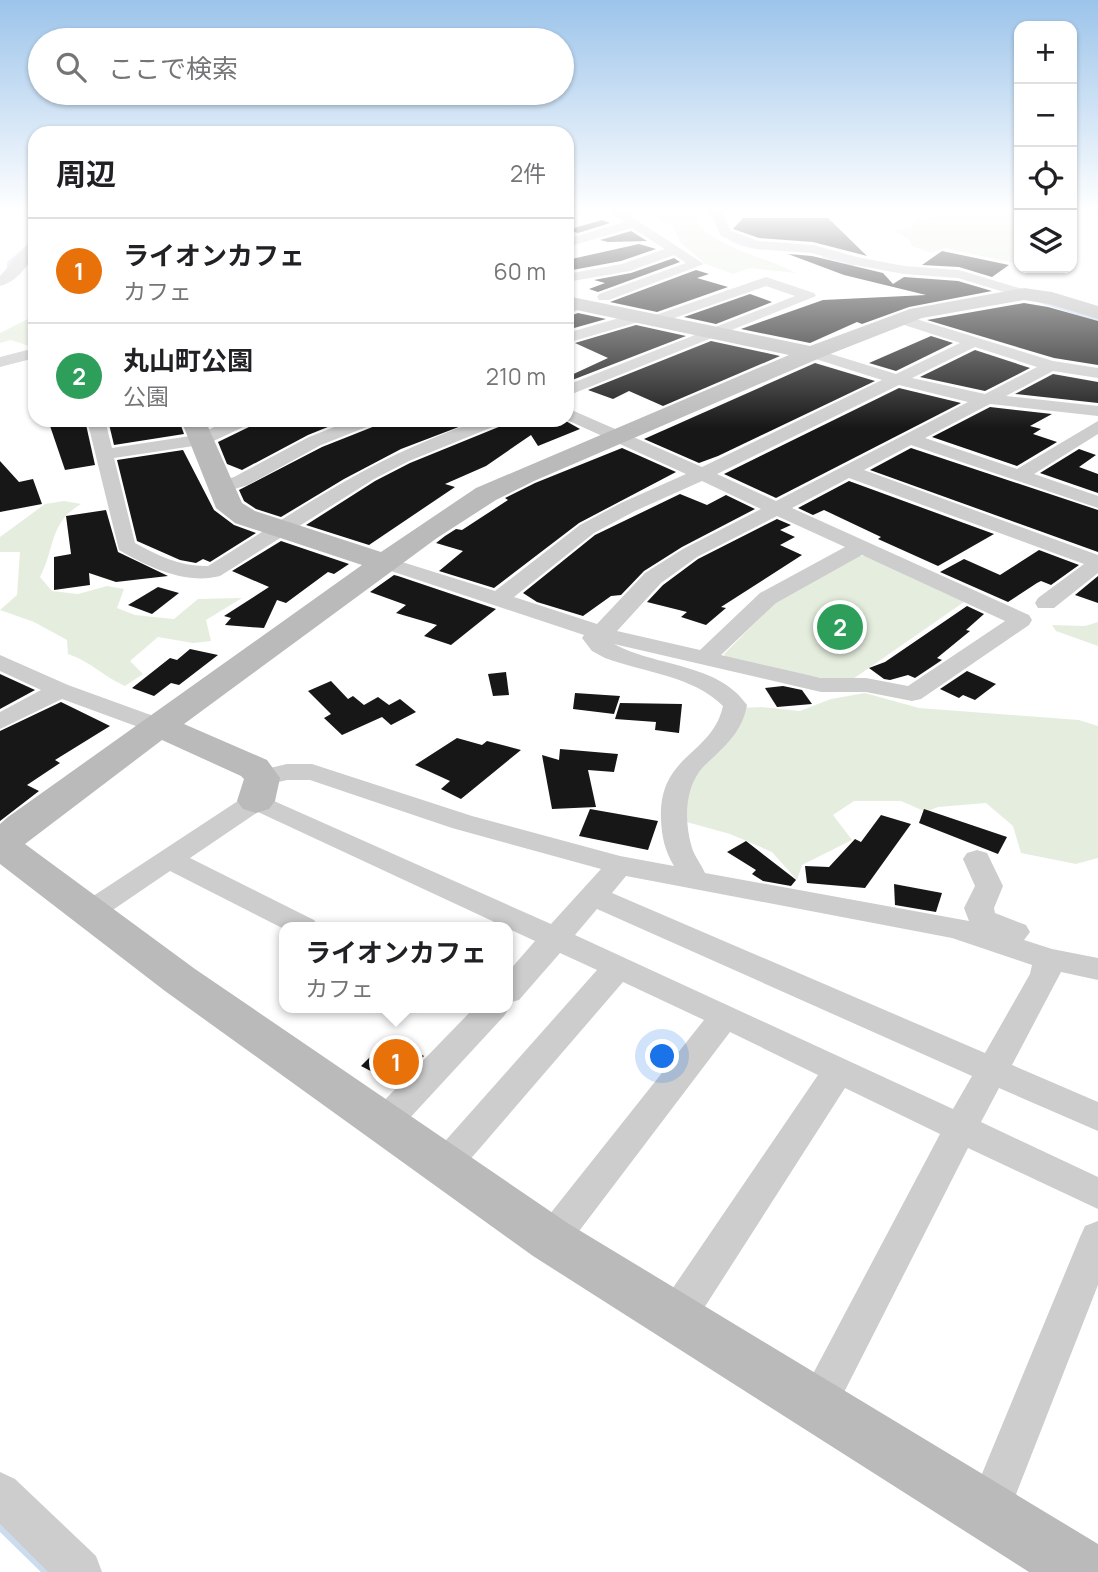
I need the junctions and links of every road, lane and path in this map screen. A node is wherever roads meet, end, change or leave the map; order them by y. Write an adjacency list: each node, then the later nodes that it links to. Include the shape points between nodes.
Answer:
1 (598, 281): 6 (street)
2 (655, 281): 10 (street)
3 (765, 281): 11 (street)
4 (767, 281): 14 (street, via 809,296)
5 (983, 281): 7 (street)
6 (574, 294)
7 (1024, 294): 12 (street); 13 (street)
8 (574, 295): 10 (street)
9 (574, 296): 11 (street)
10 (604, 297): 11 (street)
11 (642, 313): 14 (street); 15 (street)
12 (1098, 313)
13 (900, 319): 16 (street); 17 (street)
14 (716, 333): 17 (street); 23 (street)
15 (574, 336)
16 (974, 342): 20 (street); 22 (street)
17 (813, 353): 22 (street); 32 (street)
18 (28, 356): 19 (street)
19 (0, 362)
20 (1051, 366): 21 (street); 24 (street)
21 (1098, 373)
22 (899, 380): 24 (street); 38 (street)
23 (574, 388)
24 (986, 400): 25 (street); 33 (street)
25 (1098, 411)
26 (574, 416): 32 (street)
27 (1098, 426): 34 (street)
28 (98, 427): 36 (street)
29 (350, 427): 40 (street)
30 (474, 427): 43 (street, via 402,457)
31 (197, 430): 36 (street); 40 (street)
32 (618, 435): 38 (street); 46 (street, via 486,494)
33 (910, 439): 37 (street); 39 (street)
34 (1070, 443): 35 (street); 39 (street)
35 (1098, 452)
36 (106, 454): 43 (street, via 127,546 141,555 196,574 213,572)
37 (850, 472): 42 (street); 45 (street)
38 (703, 474): 42 (street); 47 (street, via 587,529)
39 (1019, 476): 41 (street)
40 (221, 487): 43 (street, via 230,508)
41 (1098, 502)
42 (777, 509): 44 (street); 49 (street, via 690,552 662,572)
43 (281, 530): 46 (street)
44 (861, 547): 50 (street, via 768,598); 50 (street, via 1021,620 912,694 866,685 821,685)
45 (1098, 563): 48 (street)
46 (386, 564): 47 (street); 54 (street)
47 (497, 600): 49 (street)
48 (1046, 603)
49 (600, 634): 50 (street); 60 (street, via 593,638 595,644 614,655 666,668 718,689 735,705 734,718 723,736 691,763 674,797 679,850)
50 (705, 658)
51 (0, 662): 52 (street)
52 (60, 690): 53 (street); 54 (street)
53 (0, 722)
54 (161, 727): 55 (street, via 254,768); 56 (street)
55 (259, 789): 57 (street); 59 (street, via 286,772 312,772 462,822); 64 (street)
56 (3, 839): 62 (street, via 8,851)
57 (169, 859): 62 (street); 63 (street)
58 (977, 859): 65 (street, via 989,886 979,908 982,919 1017,933)
59 (620, 865): 60 (street); 61 (street)
60 (693, 880): 65 (street, via 957,928)
61 (593, 896): 64 (street); 72 (street)
62 (88, 913): 74 (street)
63 (294, 922)
64 (556, 940): 66 (street); 68 (street)
65 (1039, 956): 67 (street); 72 (street, via 1045,974)
66 (617, 968): 70 (street); 76 (street)
67 (1098, 969)
68 (513, 987)
69 (478, 1013): 74 (street)
70 (725, 1016): 71 (street); 79 (street)
71 (838, 1071): 75 (street); 80 (street)
72 (993, 1072): 73 (street); 75 (street)
73 (1098, 1117)
74 (384, 1123): 76 (street)
75 (960, 1129): 77 (street); 81 (street)
76 (443, 1167): 79 (street)
77 (1098, 1194)
78 (1098, 1237): 83 (street)
79 (551, 1240): 80 (street)
80 (676, 1317): 81 (street)
81 (817, 1404): 83 (street)
82 (0, 1494): 84 (street)
83 (989, 1510): 85 (street)
84 (80, 1572)
85 (1086, 1572)

